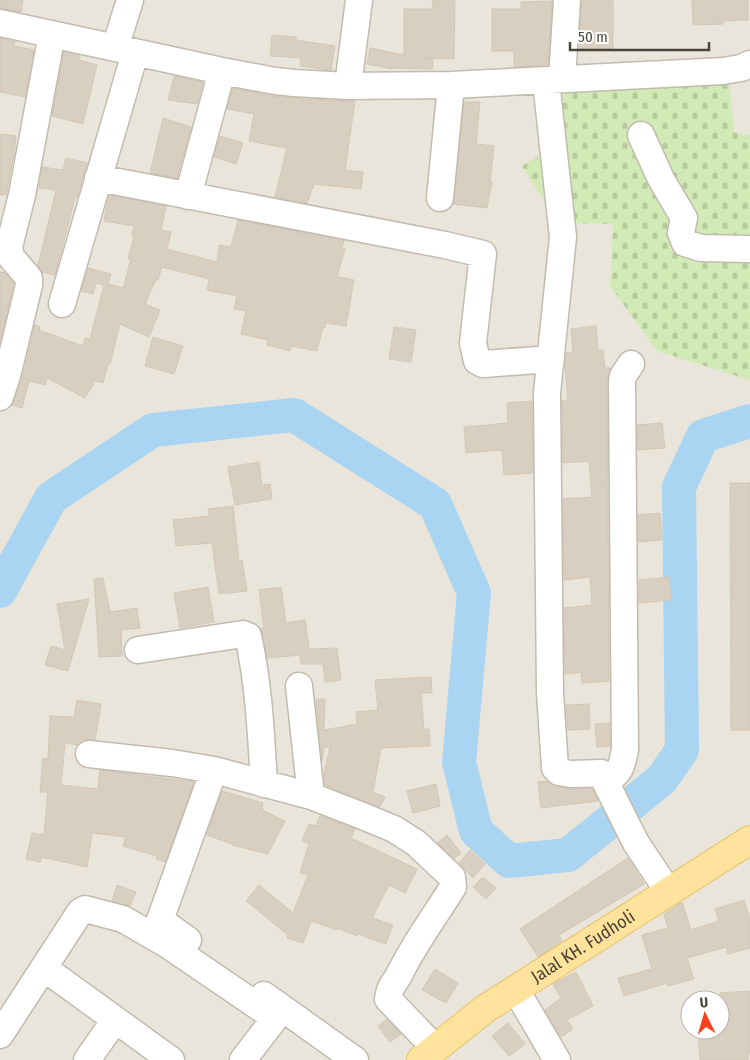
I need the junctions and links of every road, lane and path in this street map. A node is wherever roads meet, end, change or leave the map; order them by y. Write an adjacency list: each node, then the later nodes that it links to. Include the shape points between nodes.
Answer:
1 (130, 0): 6 (street)
2 (358, 0): 11 (street)
3 (567, 0): 9 (street)
4 (0, 24): 5 (street)
5 (52, 34): 6 (street); 20 (street, via 9,247 11,257 30,278 29,285)
6 (125, 50): 8 (street); 13 (street)
7 (750, 64): 9 (street, via 723,71)
8 (222, 71): 11 (street, via 274,81); 14 (street)
9 (554, 80): 10 (street); 18 (street, via 562,237)
10 (451, 85): 11 (street); 15 (street)
11 (348, 86)
12 (641, 135): 16 (street, via 684,218 681,233 685,243 701,248)
13 (98, 178): 14 (street); 17 (street)
14 (188, 196): 18 (street, via 483,254 473,343 477,361 483,364)
15 (440, 198)
16 (750, 249)
17 (62, 304)
18 (551, 359): 26 (street, via 547,393 549,655 556,768 559,772 571,774 599,772)
19 (631, 364): 26 (street, via 622,381 625,750 622,767)
20 (0, 397)
21 (138, 650): 25 (street, via 243,634 248,636 255,666)
22 (300, 686): 27 (street)
23 (89, 754): 24 (street)
24 (214, 770): 25 (street); 38 (street, via 160,920)
25 (264, 784): 27 (street)
26 (609, 791): 29 (street, via 636,843)
27 (311, 796): 34 (street, via 394,829 416,843 452,878 453,887 390,987 388,999)
28 (750, 840): 29 (main road, Jalal KH. Fudholi)
29 (668, 891): 31 (main road, Jalal KH. Fudholi)
30 (44, 968): 32 (street); 33 (street); 37 (street, via 80,912 85,909 123,920 168,945 275,1018)
31 (516, 990): 34 (main road, Jalal KH. Fudholi); 39 (street)
32 (115, 1020): 35 (street); 36 (street)
33 (0, 1035)
34 (428, 1054)
35 (87, 1060)
36 (171, 1060)
37 (243, 1060)
38 (354, 1060)
39 (557, 1060)

